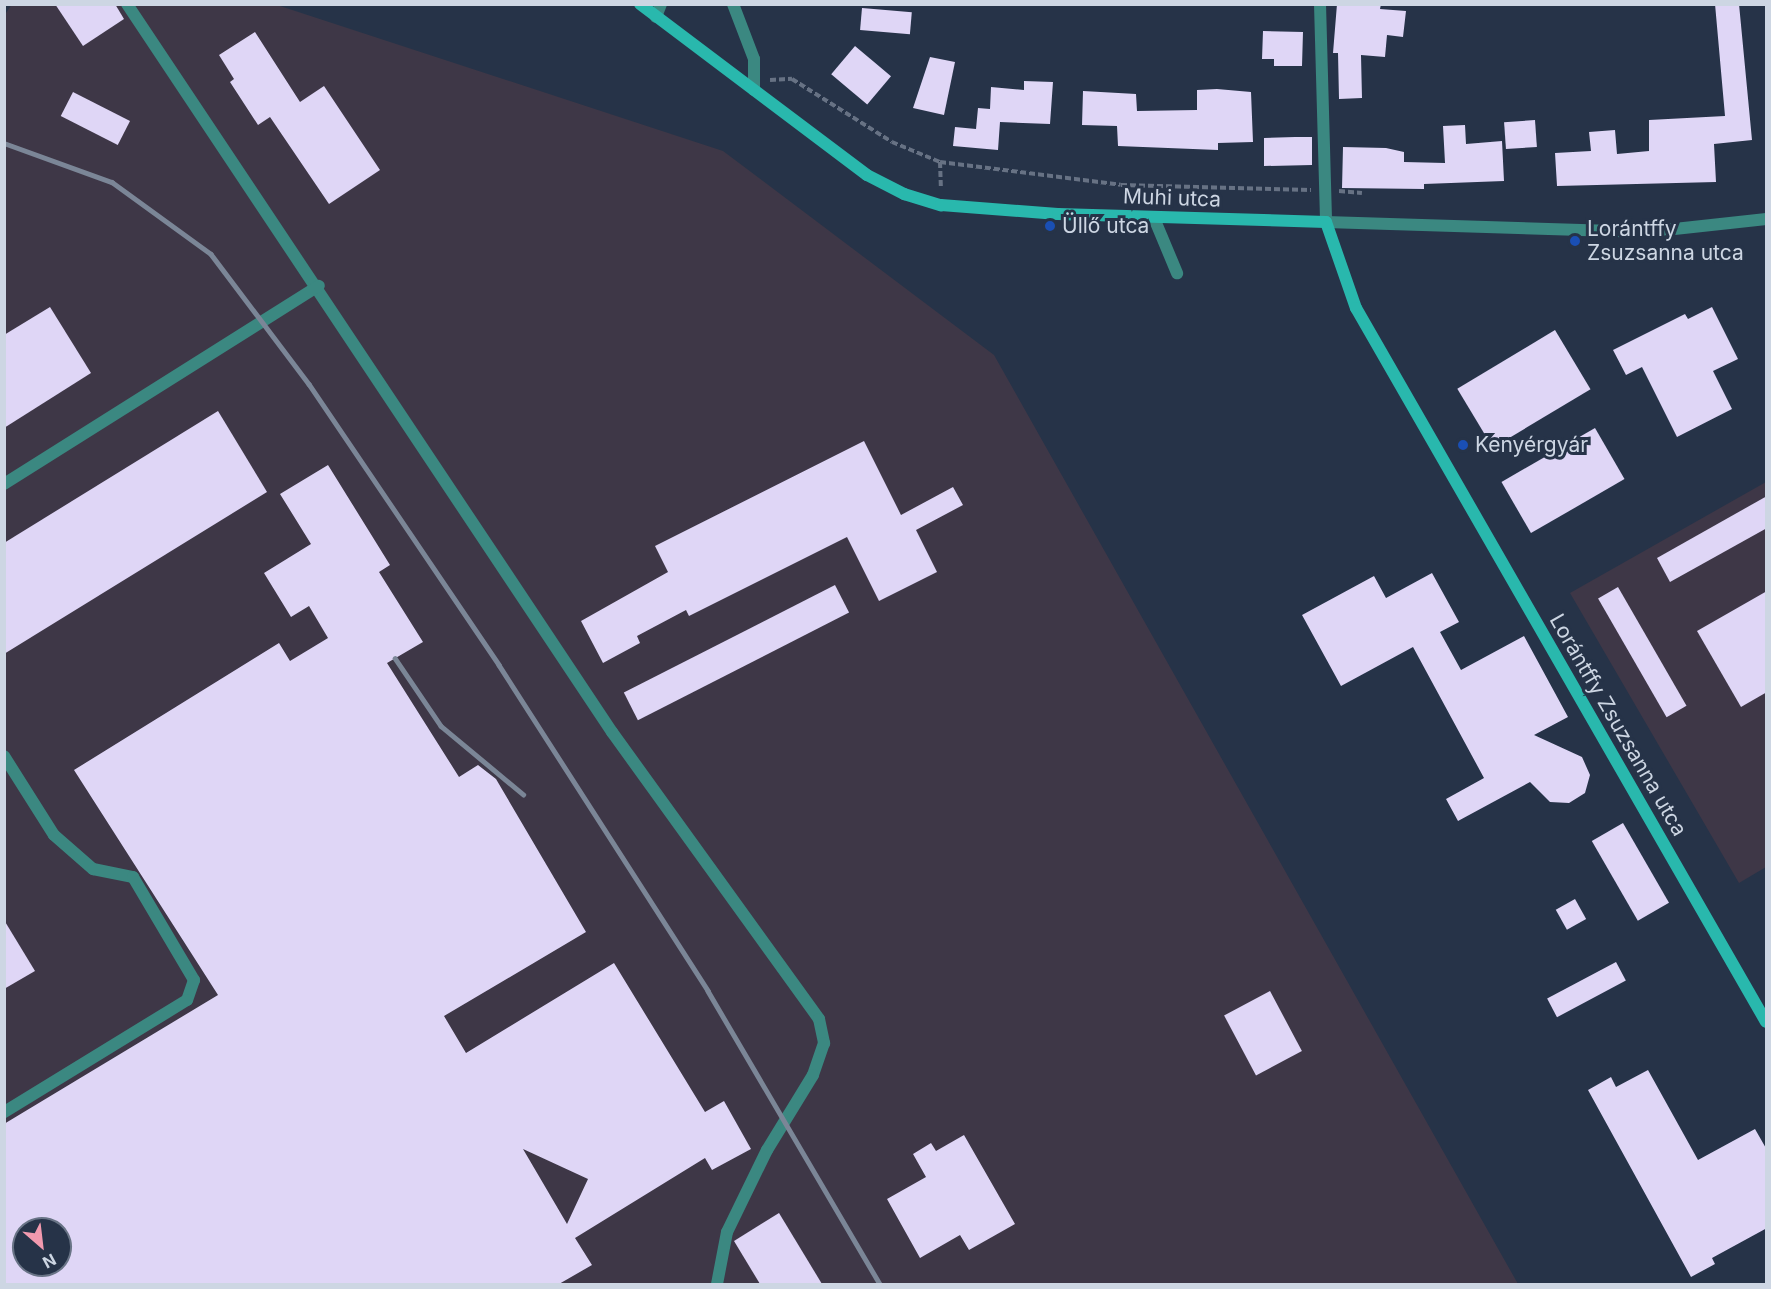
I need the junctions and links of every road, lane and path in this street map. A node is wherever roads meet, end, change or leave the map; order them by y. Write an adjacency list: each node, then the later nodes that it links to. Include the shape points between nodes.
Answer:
1 (127, 4): 15 (street)
2 (640, 4): 6 (main road, Muhi utca)
3 (661, 4): 6 (street)
4 (733, 4): 7 (street, via 754,59)
5 (1320, 4): 9 (street)
6 (656, 17): 7 (main road, Muhi utca)
7 (754, 90): 8 (path, via 773,79 792,79 892,142); 10 (main road, Muhi utca, via 867,175)
8 (940, 162): 9 (path, via 1121,185); 10 (path)
9 (1325, 190): 13 (street)
10 (941, 205): 11 (main road, Muhi utca)
11 (1154, 218): 13 (main road, Muhi utca); 14 (street)
12 (1767, 219): 13 (street, Muhi utca, via 1647,232)
13 (1326, 222): 18 (main road, Lorántffy Zsuzsanna utca, via 1356,308)
14 (1177, 273)
15 (319, 286): 16 (street); 20 (street, via 612,732 819,1019 824,1044 813,1075 766,1150 727,1232)
16 (4, 484)
17 (4, 756): 19 (street, via 54,835 93,869 133,877 194,980 187,1000)
18 (1767, 1022)
19 (4, 1112)
20 (717, 1284)

